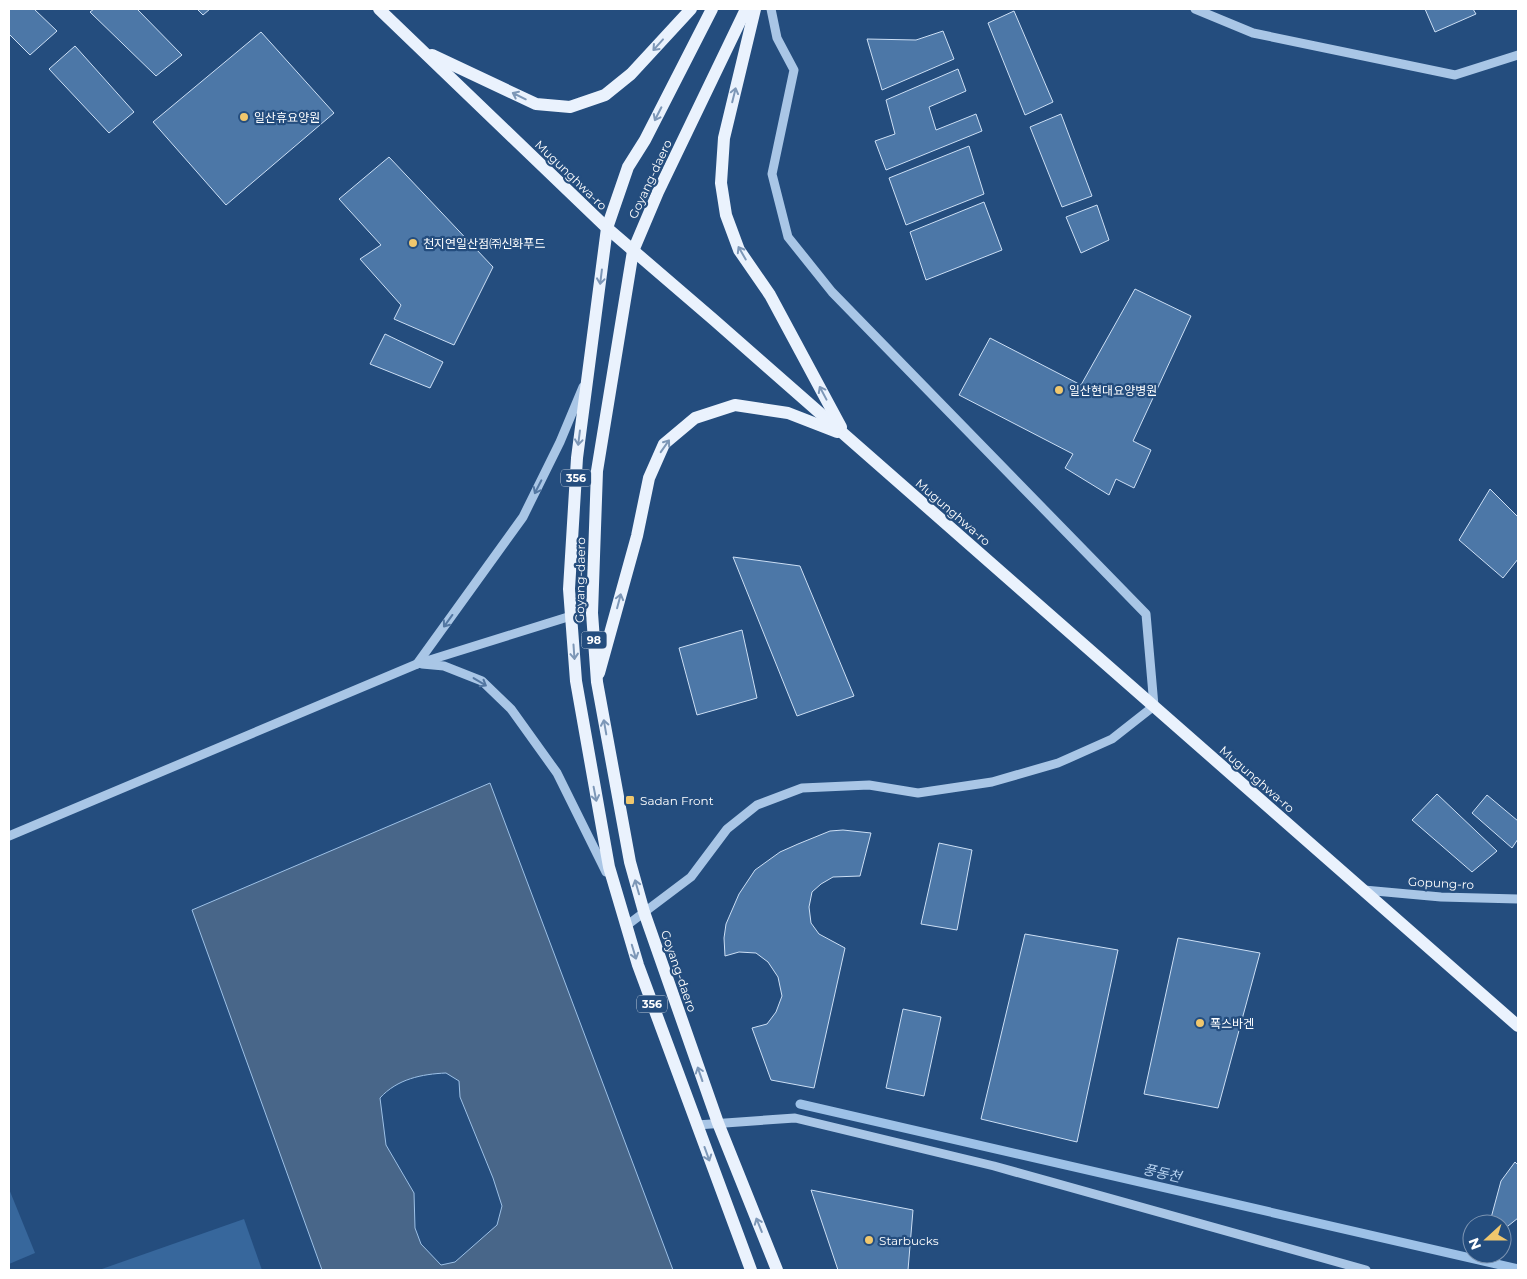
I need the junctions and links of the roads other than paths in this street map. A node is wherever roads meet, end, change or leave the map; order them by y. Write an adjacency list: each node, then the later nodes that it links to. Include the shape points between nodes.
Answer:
1 (379, 9): 8 (main road, Mugunghwa-ro)
2 (691, 9): 8 (main road, one-way to 8, via 625,79 605,95 570,107 536,104)
3 (712, 9): 10 (main road, Goyang-daero / 356, one-way to 10, via 628,167)
4 (746, 9): 11 (main road, Goyang-daero / 98)
5 (755, 9): 13 (main road, one-way to 5, via 770,294 739,250 726,214 721,183 724,138)
6 (771, 9): 17 (street, via 777,38 794,70 772,174 788,237 832,292 1146,614)
7 (1195, 9): 9 (street, via 1253,33 1455,75)
8 (421, 49): 10 (main road, Mugunghwa-ro)
9 (1518, 56)
10 (607, 228): 11 (main road, Mugunghwa-ro); 12 (main road, Goyang-daero / 356, one-way to 12)
11 (633, 251): 13 (main road, Mugunghwa-ro); 16 (main road, Goyang-daero / 98, via 596,471 592,613)
12 (587, 378): 14 (main road, Goyang-daero / 356, one-way to 14, via 577,458 569,589); 15 (street, one-way to 15, via 523,517)
13 (846, 436): 16 (main road, one-way to 13, via 637,536 649,478 664,444 695,418 734,405 788,413); 17 (main road, Mugunghwa-ro)
14 (571, 616): 15 (street); 20 (main road, Goyang-daero / 356, one-way to 20, via 576,680 591,776)
15 (417, 664): 18 (street); 20 (street, one-way to 20, via 444,666 482,681 511,709 557,773)
16 (597, 682): 22 (main road, Goyang-daero / 98, one-way to 16, via 630,862)
17 (1154, 706): 19 (main road, Mugunghwa-ro); 22 (street, via 1112,740 1058,763 992,782 918,793 869,785 802,788 757,805 727,829 692,877)
18 (9, 836)
19 (1362, 890): 21 (street, Gopung-ro); 24 (main road, Mugunghwa-ro)
20 (617, 893): 23 (main road, Goyang-daero / 356)
21 (1518, 899)
22 (644, 912): 23 (street); 25 (main road, Goyang-daero / 98, one-way to 22)
23 (626, 926): 26 (main road, Goyang-daero / 356, one-way to 26)
24 (1518, 1026)
25 (718, 1123): 26 (street); 27 (street, via 795,1118 994,1166); 29 (main road, Goyang-daero / 98, one-way to 25)
26 (697, 1125): 28 (main road, Goyang-daero / 356, one-way to 28)
27 (1349, 1269): 30 (street)
28 (751, 1270)
29 (777, 1270)
30 (1366, 1270)

